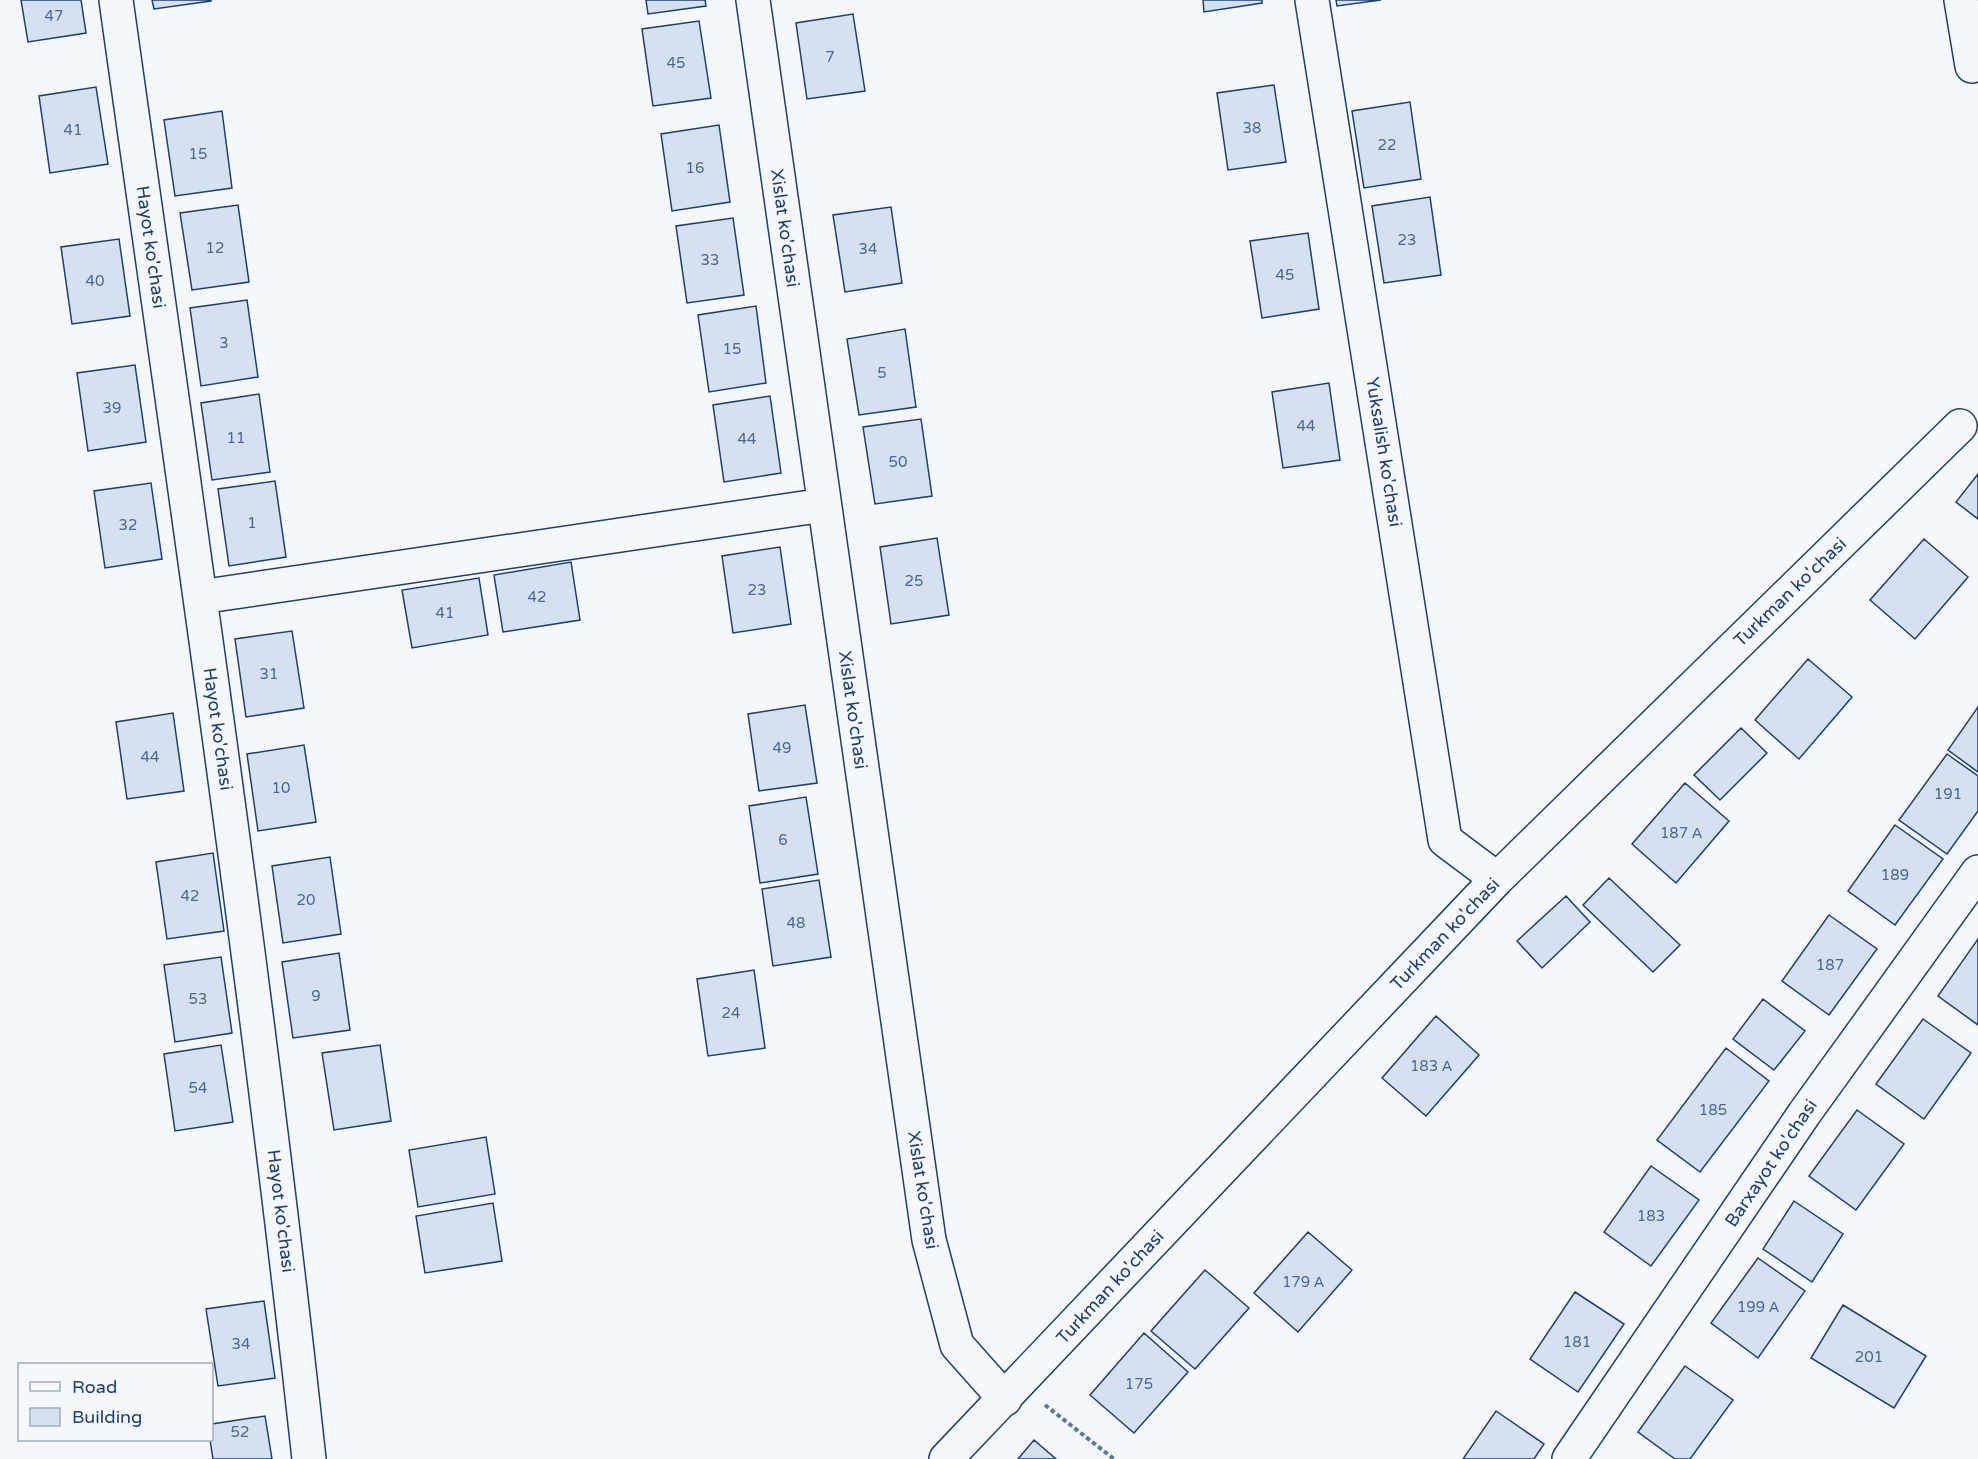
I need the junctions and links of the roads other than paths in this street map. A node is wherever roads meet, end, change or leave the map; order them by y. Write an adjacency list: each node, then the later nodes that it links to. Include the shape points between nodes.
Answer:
1 (116, 0): 8 (street, Hayot ko'chasi)
2 (753, 0): 7 (street, Xislat ko'chasi)
3 (1312, 0): 10 (street, Yuksalish ko'chasi, via 1445,840)
4 (1961, 0): 5 (street)
5 (1972, 66)
6 (1960, 426): 10 (street, Turkman ko'chasi)
7 (824, 505): 8 (street); 11 (street, Xislat ko'chasi, via 929,1240 957,1344)
8 (200, 597): 12 (street, Hayot ko'chasi, via 288,1262)
9 (1978, 872): 14 (street, Barxayot ko'chasi, via 1804,1114)
10 (1497, 879): 11 (street, Turkman ko'chasi)
11 (1011, 1392): 13 (street, Turkman ko'chasi)
12 (309, 1459)
13 (946, 1459)
14 (1569, 1459)

